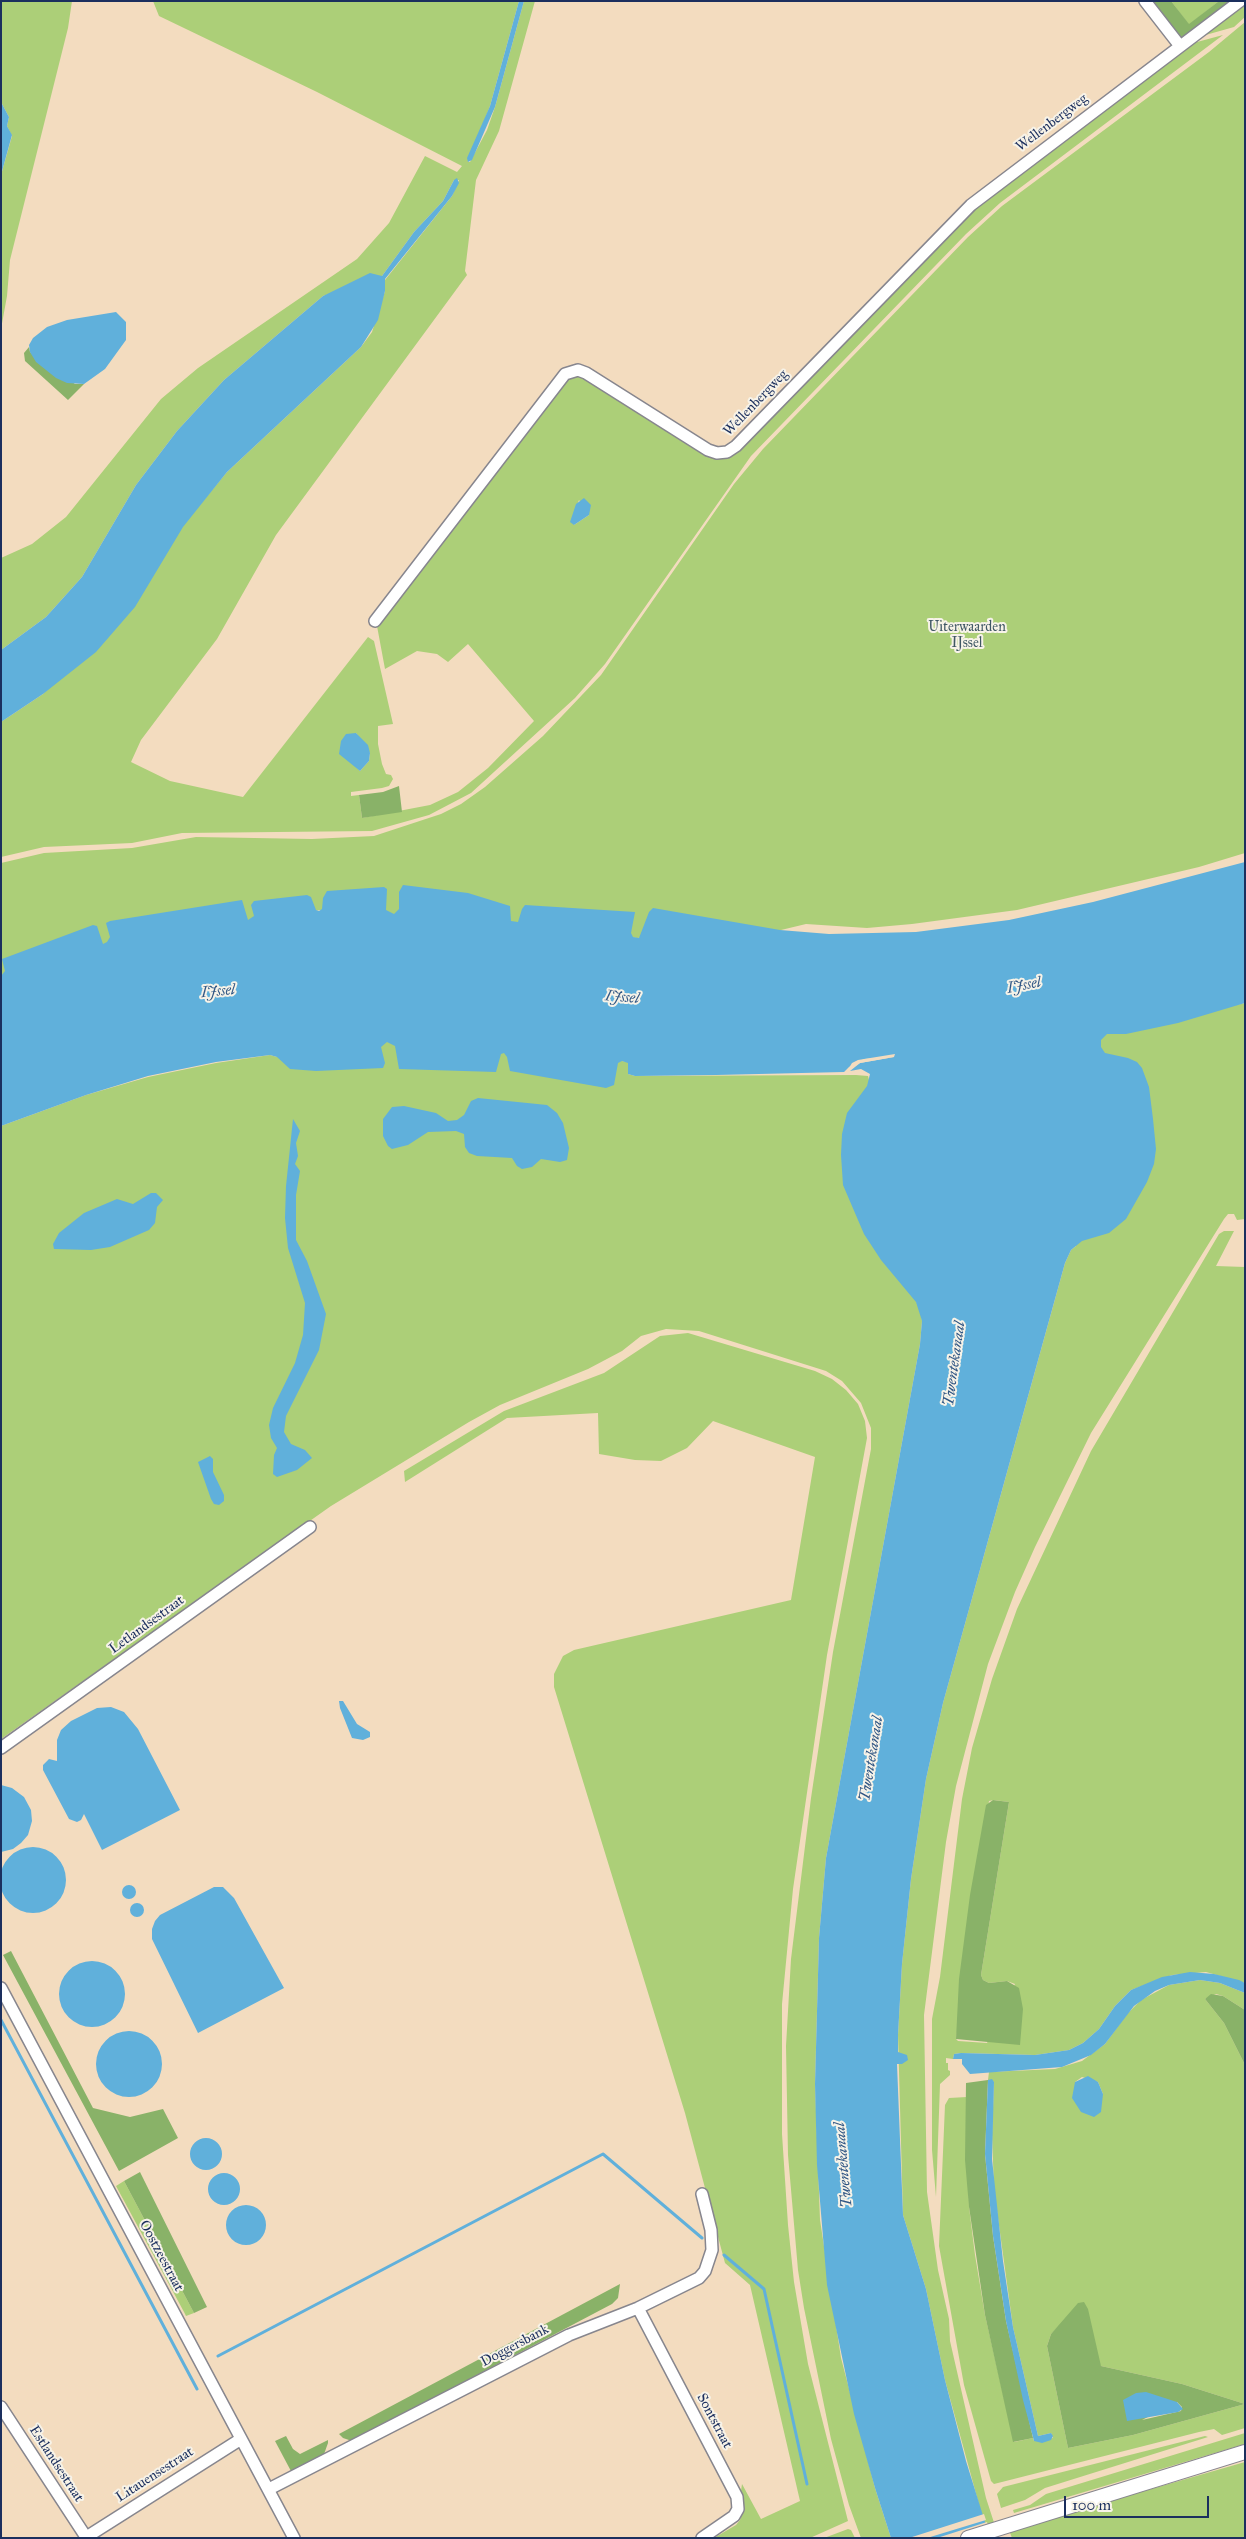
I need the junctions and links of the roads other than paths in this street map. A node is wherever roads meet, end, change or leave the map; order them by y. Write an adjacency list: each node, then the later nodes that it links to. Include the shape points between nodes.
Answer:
1 (1145, 1): 3 (street)
2 (1240, 1): 3 (street, Wellenbergweg)
3 (1180, 46): 4 (street, Wellenbergweg, via 971,204 727,452 708,450 586,373 578,370 566,374)
4 (375, 621)
5 (310, 1527): 6 (street, Letlandsestraat)
6 (1, 1748)
7 (1, 1988): 11 (street, Oostzeestraat)
8 (702, 2194): 9 (street, Doggersbank, via 712,2230 712,2250 705,2271 699,2278)
9 (638, 2308): 13 (street, Doggersbank, via 569,2335); 16 (street, Sontstraat, via 736,2497 738,2509 734,2516)
10 (1, 2408): 14 (street, Estlandsestraat)
11 (241, 2439): 13 (street, Oostzeestraat); 14 (street, Litauensestraat)
12 (1245, 2452): 17 (main road)
13 (269, 2489): 15 (street, Oostzeestraat)
14 (85, 2538)
15 (294, 2538)
16 (702, 2538)
17 (968, 2538)

